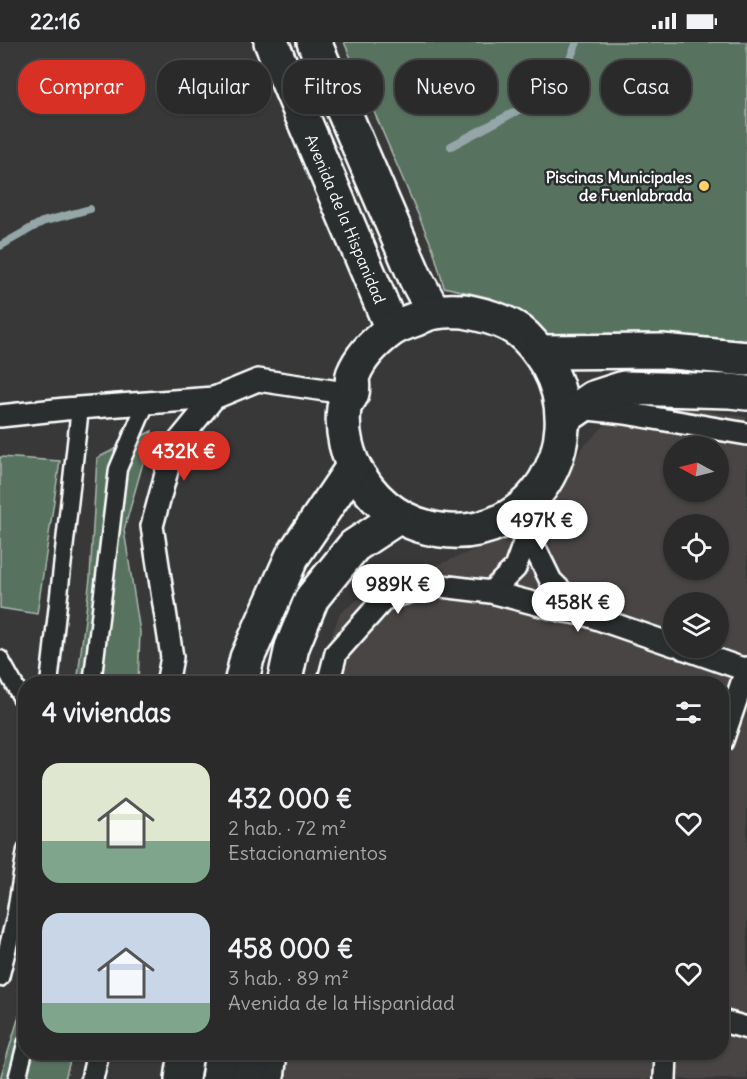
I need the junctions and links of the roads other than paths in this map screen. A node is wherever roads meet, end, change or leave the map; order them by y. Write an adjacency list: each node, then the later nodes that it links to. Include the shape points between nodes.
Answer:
1 (271, 42): 4 (main road, Avenida de la Hispanidad)
2 (314, 42): 3 (main road, via 416,279)
3 (435, 312): 4 (main road); 5 (main road, via 464,310 493,317 519,332)
4 (392, 328): 8 (main road, via 369,349 352,376)
5 (540, 352): 6 (main road, via 662,351); 12 (main road)
6 (747, 359)
7 (747, 393): 12 (main road, via 624,388 593,398)
8 (352, 394): 9 (street, via 258,380); 15 (main road, via 344,406 344,437)
9 (214, 398): 10 (street); 27 (street, via 173,448 152,526 172,657)
10 (146, 403): 11 (street); 26 (street, via 118,469)
11 (80, 408): 13 (street); 25 (street)
12 (571, 413): 14 (street, via 625,413); 16 (main road)
13 (0, 416)
14 (747, 434)
15 (353, 467): 17 (main road, via 371,495); 28 (main road, via 291,557)
16 (547, 480): 17 (main road, via 529,502 506,518 479,528 451,532 423,528); 18 (street)
17 (398, 516): 29 (main road, via 354,546 312,598 292,647)
18 (528, 534): 19 (street, via 515,568); 20 (street, via 551,581)
19 (491, 592): 20 (street); 30 (street, via 433,585 384,599 336,653)
20 (585, 614): 21 (street)
21 (663, 641)
22 (713, 658): 24 (street)
23 (0, 659): 31 (street)
24 (747, 669): 32 (street)
25 (50, 676)
26 (93, 676)
27 (168, 676)
28 (243, 676)
29 (286, 676)
30 (330, 676)
31 (18, 692)
32 (729, 721)
33 (18, 899): 34 (street)
34 (0, 978)
35 (729, 1023): 36 (street)
36 (747, 1028)
37 (22, 1060): 44 (street)
38 (96, 1060): 45 (street)
39 (185, 1060): 46 (main road)
40 (221, 1060): 47 (main road)
41 (254, 1060): 48 (main road)
42 (275, 1060): 49 (street)
43 (666, 1060): 50 (street)
44 (17, 1079)
45 (92, 1079)
46 (182, 1079)
47 (218, 1079)
48 (248, 1079)
49 (273, 1079)
50 (665, 1079)

